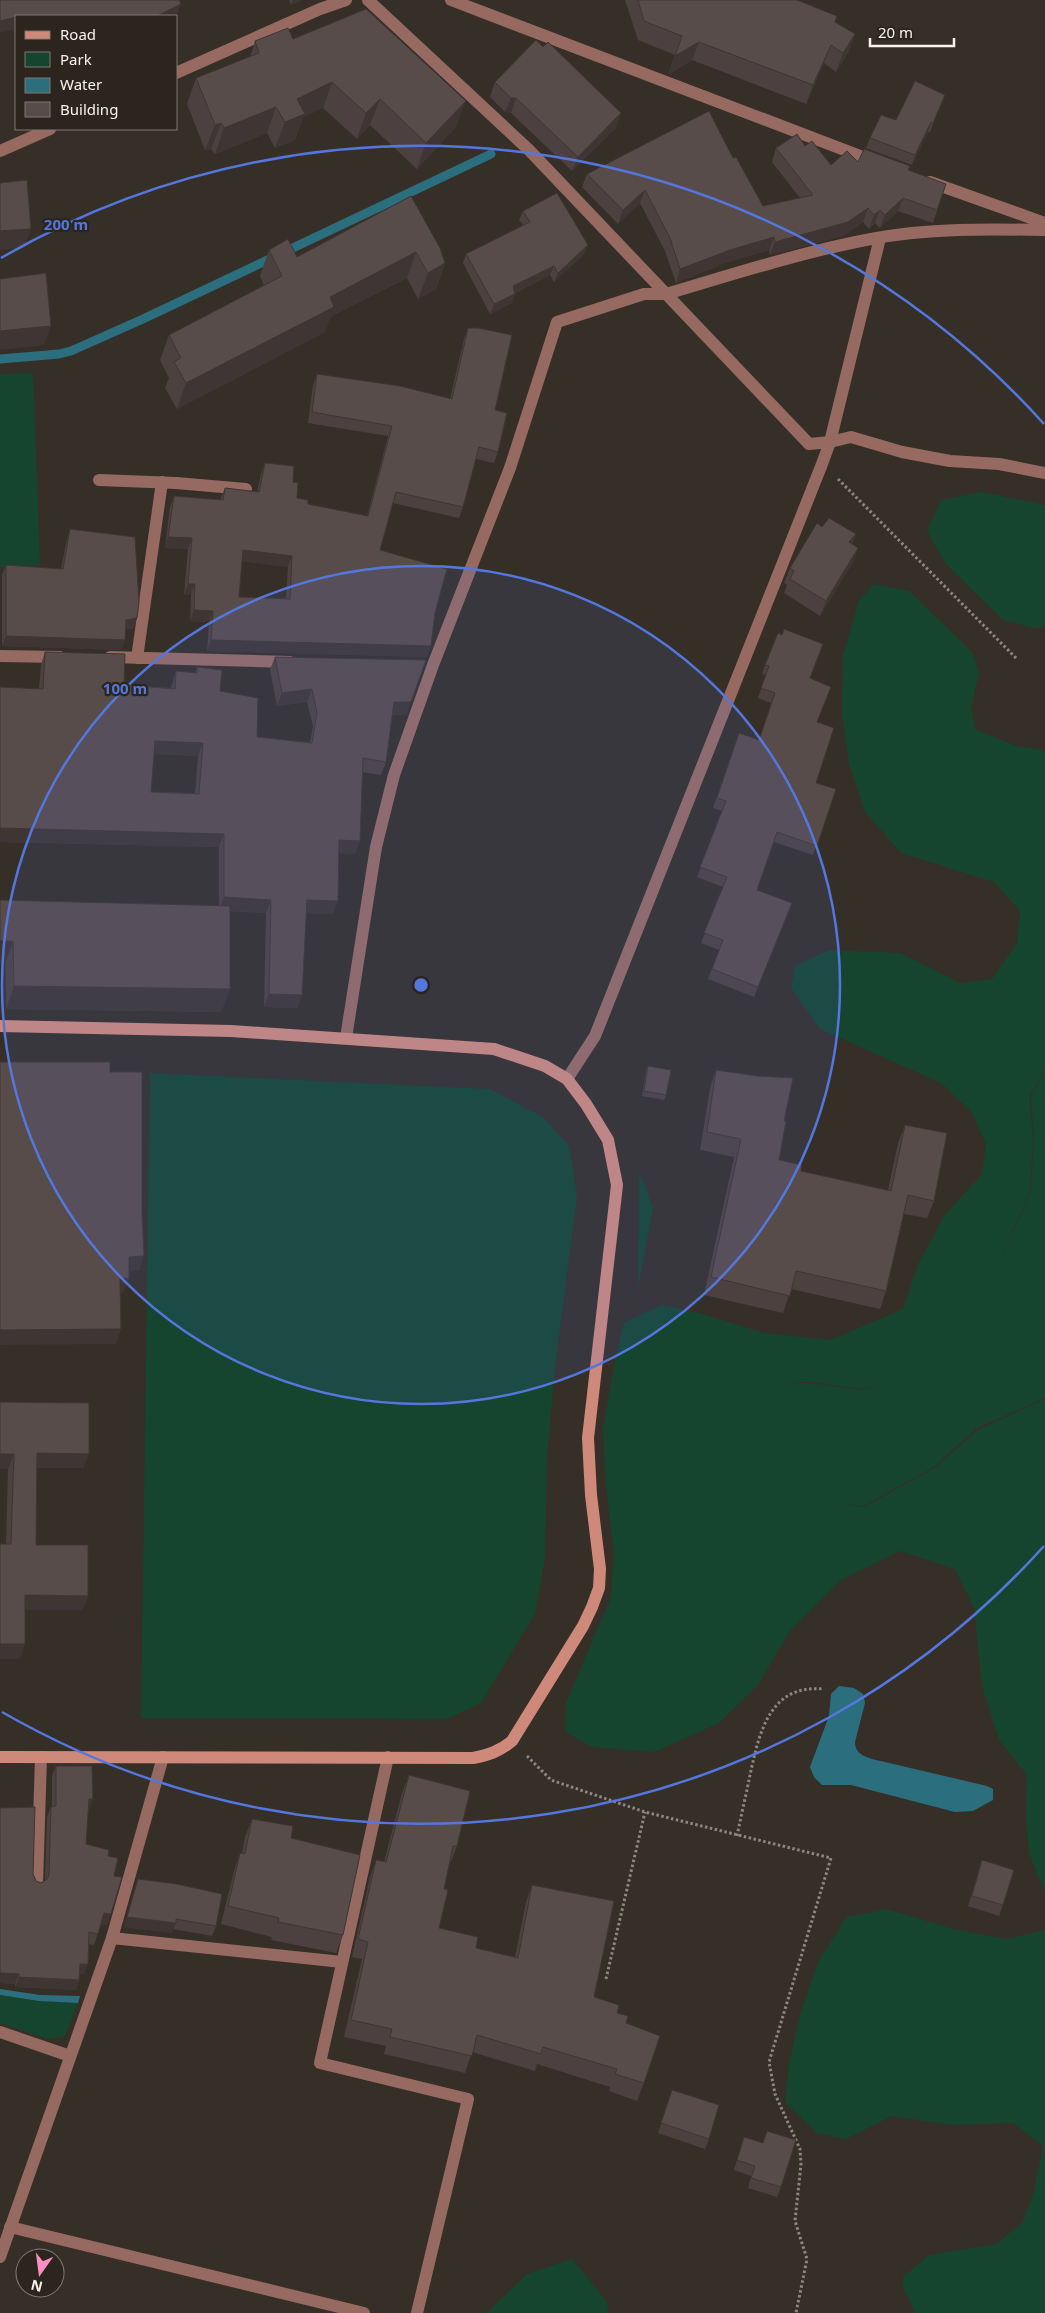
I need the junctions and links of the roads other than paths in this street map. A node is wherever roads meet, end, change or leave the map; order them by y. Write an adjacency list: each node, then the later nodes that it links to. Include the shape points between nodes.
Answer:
1 (346, 0): 4 (street)
2 (368, 0): 12 (street, via 528,150)
3 (451, 0): 7 (street)
4 (178, 72)
5 (48, 130): 6 (street)
6 (0, 151)
7 (884, 165)
8 (921, 179): 9 (street)
9 (1045, 224)
10 (1045, 230): 11 (street, via 979,229)
11 (880, 238): 12 (street, via 795,257); 13 (street)
12 (666, 294): 13 (street, via 809,444); 24 (street, via 644,294 556,322 510,468 428,665 394,776 366,904)
13 (830, 442): 14 (street, via 851,436 931,457 999,464); 25 (street, via 595,1036)
14 (1045, 473)
15 (99, 480): 16 (street)
16 (162, 482): 17 (street); 21 (street)
17 (246, 489)
18 (0, 656): 19 (street)
19 (68, 657)
20 (98, 657): 21 (street)
21 (137, 658): 22 (street)
22 (300, 662)
23 (0, 1026): 24 (street, via 231,1031)
24 (346, 1038): 25 (street, via 494,1049 545,1066)
25 (567, 1079): 29 (street, via 608,1140 617,1184 588,1438 599,1588 583,1626 512,1741 502,1750 473,1758)
26 (0, 1757): 27 (street)
27 (41, 1757): 28 (street); 30 (street)
28 (163, 1757): 29 (street); 31 (street)
29 (388, 1757): 32 (street)
30 (37, 1885)
31 (112, 1938): 32 (street); 34 (street)
32 (342, 1962): 38 (street, via 320,2063 468,2099)
33 (0, 2032): 34 (street)
34 (70, 2056): 35 (street)
35 (10, 2227): 36 (street); 37 (street)
36 (0, 2257)
37 (364, 2313)
38 (417, 2313)

